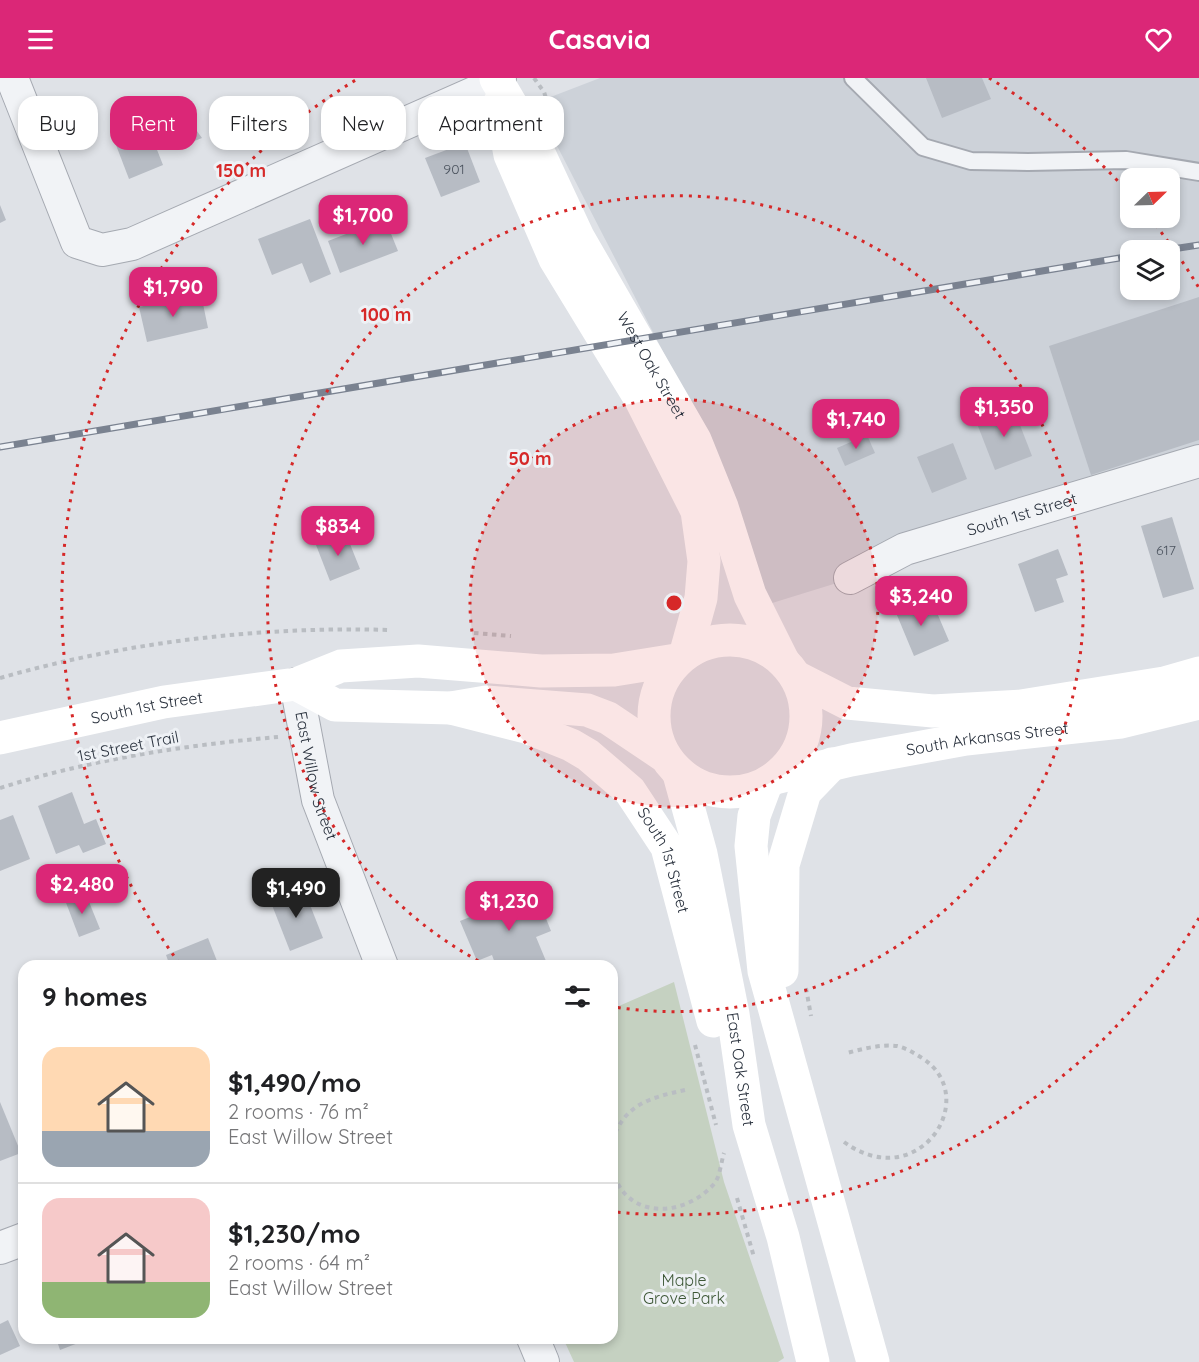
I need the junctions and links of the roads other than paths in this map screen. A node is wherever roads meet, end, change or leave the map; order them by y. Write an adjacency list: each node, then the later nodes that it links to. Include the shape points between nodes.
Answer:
1 (12, 78): 2 (street, via 77,242 102,250 132,244 476,92)
2 (497, 78): 7 (street, West Oak Street, via 510,155 555,260 641,400 697,511 704,561 701,598); 8 (street, West Oak Street, via 536,147 578,237 695,440 722,507 750,595)
3 (853, 78): 4 (lane, via 923,147 971,160 1126,160)
4 (1199, 172)
5 (1199, 461): 6 (street, South 1st Street, via 905,549)
6 (850, 578)
7 (681, 656): 8 (street, via 705,643 747,641 766,649); 10 (street, South 1st Street, via 614,670 541,671 418,661 341,666); 14 (street, via 664,676 652,715 655,736)
8 (789, 669): 9 (street, South Arkansas Street, via 847,703 933,711 1021,706 1164,683); 16 (street, via 806,720 802,742 791,762)
9 (1199, 673)
10 (296, 684): 12 (street, South 1st Street, via 335,705); 13 (street, South 1st Street, via 164,702); 17 (street, East Willow Street, via 318,800)
11 (1199, 703): 15 (street, South Arkansas Street, via 1121,722 966,739)
12 (451, 708): 14 (street, South 1st Street, via 486,702 587,710 608,718); 19 (street, South 1st Street, via 526,727 571,745 630,791 667,847 711,1013)
13 (0, 738)
14 (671, 764): 16 (street, via 699,786 721,792 744,792); 19 (street, East Oak Street, via 701,855 734,1014)
15 (832, 764): 16 (street, South Arkansas Street); 18 (street, via 805,792 783,865)
16 (771, 781): 18 (street, via 754,816 751,846 764,971)
17 (380, 960)
18 (797, 1027): 25 (street)
19 (749, 1125): 24 (street, East Oak Street, via 783,1237)
20 (18, 1241): 21 (street)
21 (0, 1248)
22 (536, 1344): 23 (street)
23 (543, 1362)
24 (813, 1362)
25 (873, 1362)

